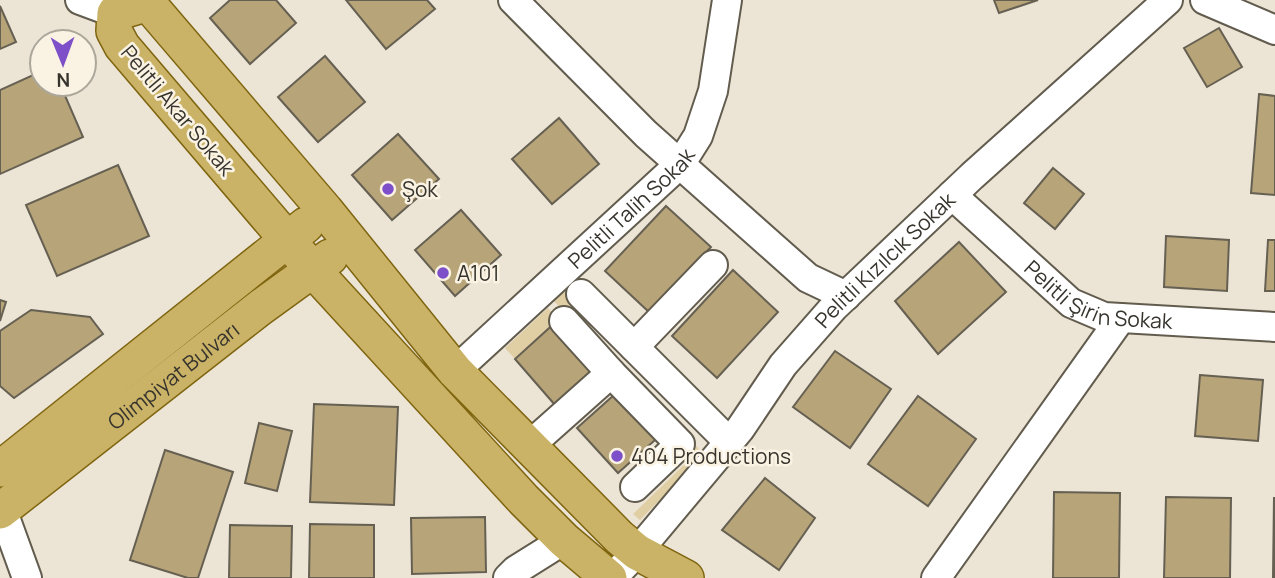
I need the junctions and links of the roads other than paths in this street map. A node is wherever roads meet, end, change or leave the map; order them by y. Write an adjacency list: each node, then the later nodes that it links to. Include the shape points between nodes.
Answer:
1 (80, 0): 6 (street)
2 (513, 0): 8 (street, via 646,134)
3 (727, 0): 8 (street, Pelitli Talih Sokak, via 713,91 698,136)
4 (1168, 0): 9 (street, Pelitli Kızılcık Sokak)
5 (1205, 0): 7 (street)
6 (120, 4): 10 (main road, via 152,8); 11 (main road, Pelitli Akar Sokak, via 114,31 122,46)
7 (1275, 30)
8 (681, 163): 16 (street, via 808,278); 21 (street, Pelitli Talih Sokak)
9 (952, 195): 16 (street, Pelitli Kızılcık Sokak); 17 (street, Pelitli Şirin Sokak, via 1071,303 1104,317)
10 (325, 210): 11 (main road, Olimpiyat Bulvarı); 12 (main road)
11 (288, 239): 14 (main road, Pelitli Akar Sokak); 25 (main road, Olimpiyat Bulvarı)
12 (349, 242): 14 (main road, Olimpiyat Bulvarı); 21 (main road)
13 (713, 265): 20 (street)
14 (313, 270): 27 (main road, Olimpiyat Bulvarı); 28 (main road, Pelitli Akar Sokak)
15 (581, 294): 20 (street)
16 (846, 296): 23 (street, Pelitli Kızılcık Sokak, via 783,365)
17 (1121, 318): 19 (street, Pelitli Şirin Sokak); 34 (street)
18 (564, 321): 22 (street)
19 (1275, 327)
20 (634, 347): 23 (street)
21 (455, 371): 24 (main road)
22 (611, 373): 24 (street); 26 (street, via 680,444)
23 (729, 442): 29 (street, Pelitli Kızılcık Sokak)
24 (529, 446): 29 (main road)
25 (0, 469)
26 (635, 487)
27 (1, 510): 30 (street)
28 (564, 540): 31 (street); 32 (main road, Pelitli Akar Sokak)
29 (637, 552): 32 (street, Pelitli Akar Sokak); 33 (main road)
30 (27, 578)
31 (508, 578)
32 (610, 578)
33 (685, 578)
34 (936, 578)

